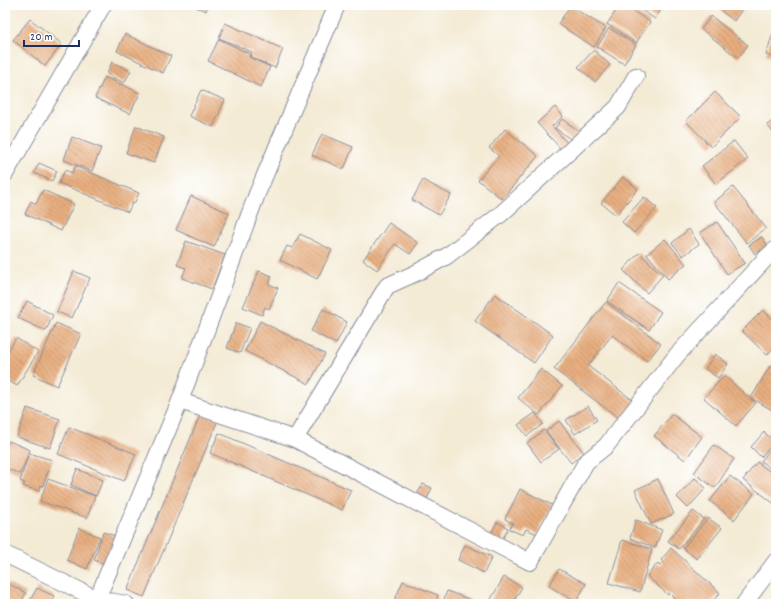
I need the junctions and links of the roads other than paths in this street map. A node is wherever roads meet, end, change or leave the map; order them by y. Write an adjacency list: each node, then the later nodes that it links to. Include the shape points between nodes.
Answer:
1 (104, 5): 4 (street)
2 (337, 5): 6 (street, via 257,194)
3 (636, 76): 7 (street, via 618,106 501,214 447,256 387,286)
4 (5, 174)
5 (776, 249): 7 (street, via 677,355 606,446 586,462 530,562)
6 (180, 400): 7 (street); 10 (street)
7 (295, 439)
8 (5, 554): 10 (street)
9 (776, 561): 12 (street)
10 (96, 601): 11 (street)
11 (126, 604)
12 (744, 604)

